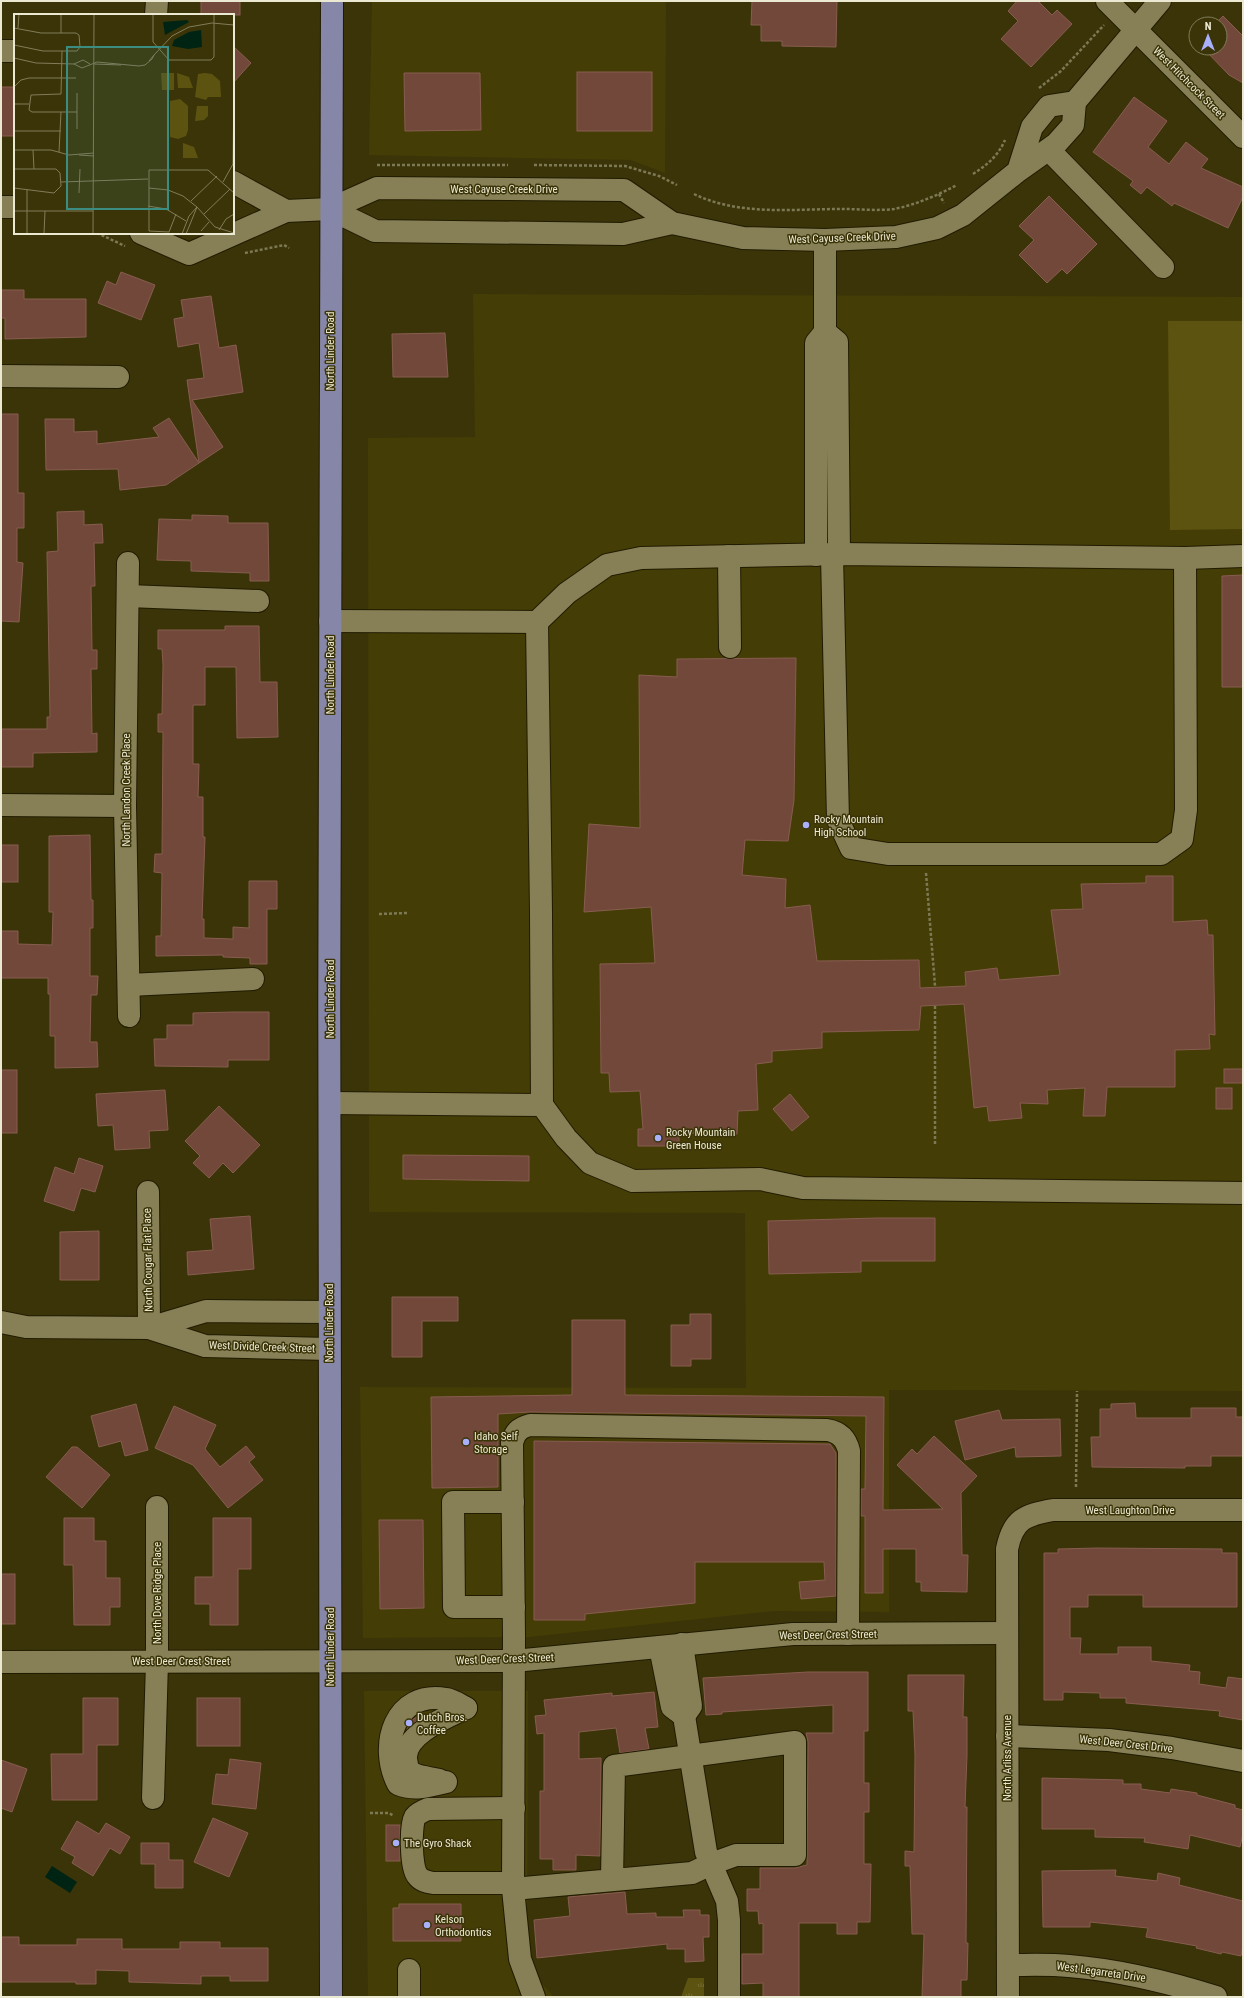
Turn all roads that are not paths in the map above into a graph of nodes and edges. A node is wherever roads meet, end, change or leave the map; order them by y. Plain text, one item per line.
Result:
1 (157, 1) edge
2 (332, 1) edge
3 (1107, 1) edge
4 (1160, 1) edge
5 (156, 14) edge
6 (1135, 29) junction
7 (1, 51) edge
8 (14, 51) edge
9 (1075, 102) junction
10 (1243, 137) edge
11 (1049, 150) junction
12 (1018, 171) junction
13 (234, 183) edge
14 (1, 207) edge
15 (14, 207) edge
16 (330, 209) junction
17 (286, 211) junction
18 (672, 223) junction
19 (143, 234) edge
20 (234, 234) edge
21 (234, 234) edge
22 (825, 240) junction
23 (1163, 267) dead end
24 (1, 376) edge
25 (118, 376) dead end
26 (829, 554) junction
27 (729, 556) junction
28 (1243, 556) edge
29 (1185, 558) junction
30 (128, 563) dead end
31 (128, 596) junction
32 (258, 601) dead end
33 (330, 621) junction
34 (537, 622) junction
35 (730, 647) dead end
36 (1, 805) edge
37 (125, 806) junction
38 (253, 979) dead end
39 (129, 985) junction
40 (129, 1016) dead end
41 (330, 1102) junction
42 (542, 1105) junction
43 (148, 1192) dead end
44 (1243, 1193) edge
45 (329, 1312) junction
46 (1, 1322) edge
47 (149, 1328) junction
48 (329, 1349) junction
49 (513, 1502) junction
50 (156, 1507) dead end
51 (1243, 1510) edge
52 (1018, 1521) joint
53 (514, 1607) junction
54 (848, 1634) junction
55 (1007, 1634) junction
56 (682, 1644) junction
57 (660, 1647) junction
58 (330, 1661) junction
59 (514, 1661) junction
60 (1, 1662) edge
61 (156, 1662) junction
62 (466, 1708) joint
63 (684, 1716) junction
64 (1007, 1736) junction
65 (689, 1756) junction
66 (1243, 1761) edge
67 (153, 1798) dead end
68 (514, 1808) junction
69 (711, 1864) junction
70 (612, 1880) junction
71 (513, 1886) junction
72 (1008, 1965) junction
73 (409, 1970) dead end
74 (330, 1997) edge
75 (409, 1997) edge
76 (534, 1997) edge
77 (729, 1997) edge
78 (1008, 1997) edge
79 (1216, 1997) edge

1 - 5 street
2 - 16 main road, North Linder Road
3 - 6 street
4 - 6 street
6 - 9 street
6 - 10 street, West Hitchcock Street
7 - 8 street
9 - 11 street, West Cayuse Creek Drive
9 - 12 street
11 - 12 street, West Cayuse Creek Drive
11 - 23 street
12 - 22 street, West Cayuse Creek Drive
13 - 17 street
14 - 15 street
16 - 17 street, West Cayuse Creek Drive
16 - 18 street, West Cayuse Creek Drive
16 - 18 street, West Cayuse Creek Drive
16 - 33 main road, North Linder Road
17 - 21 street, West Cayuse Creek Drive
18 - 22 street, West Cayuse Creek Drive
19 - 20 street, West Cayuse Creek Drive
22 - 26 street
24 - 25 street
26 - 27 street
26 - 29 street
26 - 29 street
27 - 34 street
27 - 35 street
28 - 29 street
30 - 31 street, North Landon Creek Place
31 - 32 street
31 - 37 street, North Landon Creek Place
33 - 34 street
33 - 41 main road, North Linder Road
34 - 42 street
36 - 37 street
37 - 39 street, North Landon Creek Place
38 - 39 street
39 - 40 street, North Landon Creek Place
41 - 42 street
41 - 45 main road, North Linder Road
42 - 44 street
43 - 47 street, North Cougar Flat Place
45 - 47 street, West Divide Creek Street
45 - 48 main road, North Linder Road
46 - 47 street, West Divide Creek Street
47 - 48 street, West Divide Creek Street
48 - 58 main road, North Linder Road
49 - 53 street
49 - 53 street
49 - 54 street
50 - 61 street, North Dove Ridge Place
51 - 52 street, West Laughton Drive
52 - 55 street, North Arliss Avenue
53 - 59 street
54 - 55 street, West Deer Crest Street
54 - 56 street, West Deer Crest Street
55 - 64 street, North Arliss Avenue
56 - 57 street, West Deer Crest Street
56 - 63 street
57 - 59 street, West Deer Crest Street
57 - 63 street
58 - 59 street, West Deer Crest Street
58 - 61 street, West Deer Crest Street
58 - 74 main road, North Linder Road
59 - 68 street
60 - 61 street, West Deer Crest Street
61 - 67 street, North Dove Ridge Place
62 - 62 street
63 - 65 street
64 - 66 street, West Deer Crest Drive
64 - 72 street, North Arliss Avenue
65 - 69 street
65 - 69 street
65 - 70 street
68 - 71 street
68 - 71 street
69 - 70 street
69 - 77 street
70 - 71 street
71 - 76 street
72 - 78 street, North Arliss Avenue
72 - 79 street, West Legarreta Drive
73 - 75 street

